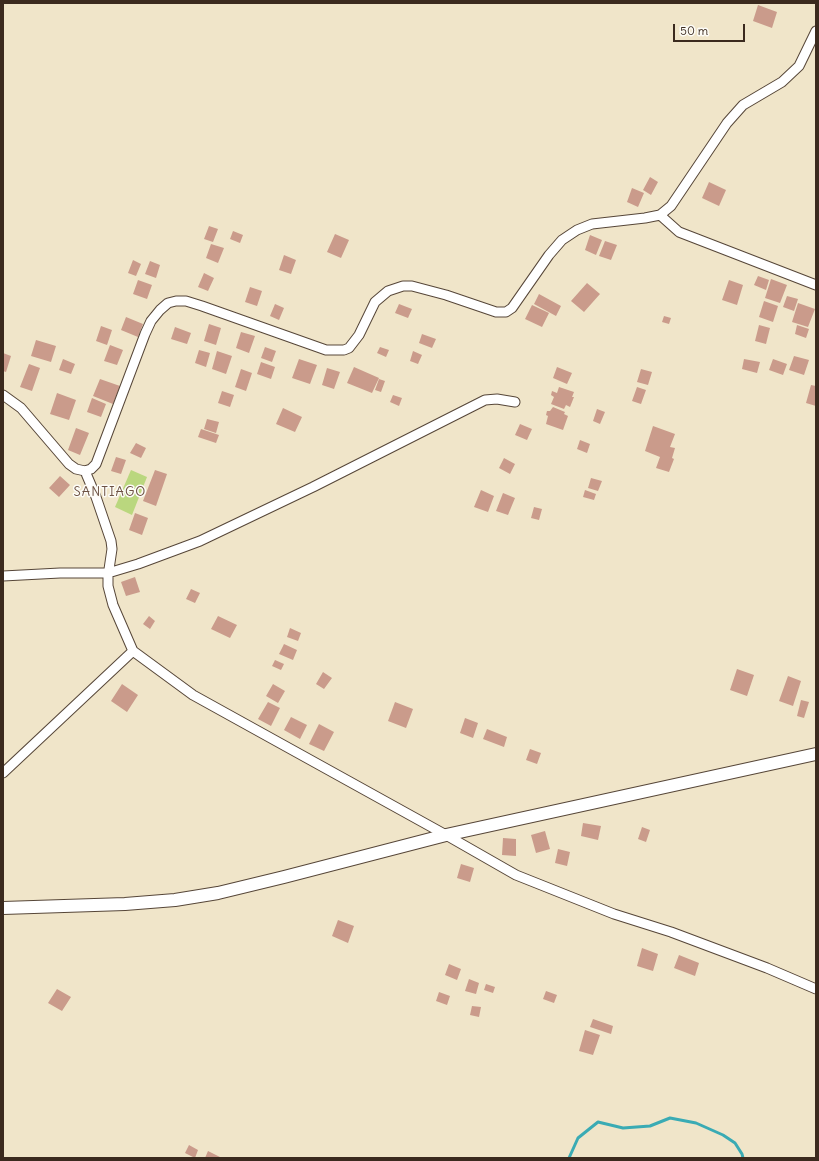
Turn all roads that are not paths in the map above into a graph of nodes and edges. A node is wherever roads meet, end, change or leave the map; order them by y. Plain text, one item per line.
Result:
1 (816, 31) edge
2 (660, 215) junction
3 (816, 285) edge
4 (3, 395) edge
5 (515, 402) dead end
6 (85, 471) junction
7 (108, 573) junction
8 (3, 576) edge
9 (132, 651) junction
10 (816, 754) edge
11 (3, 773) edge
12 (446, 835) junction
13 (3, 908) edge
14 (816, 989) edge

1 - 2 street
2 - 3 street
2 - 6 street
4 - 6 street
5 - 7 street
6 - 7 street
7 - 8 street
7 - 9 street
9 - 11 street
9 - 12 street
10 - 12 street
12 - 13 street
12 - 14 street

